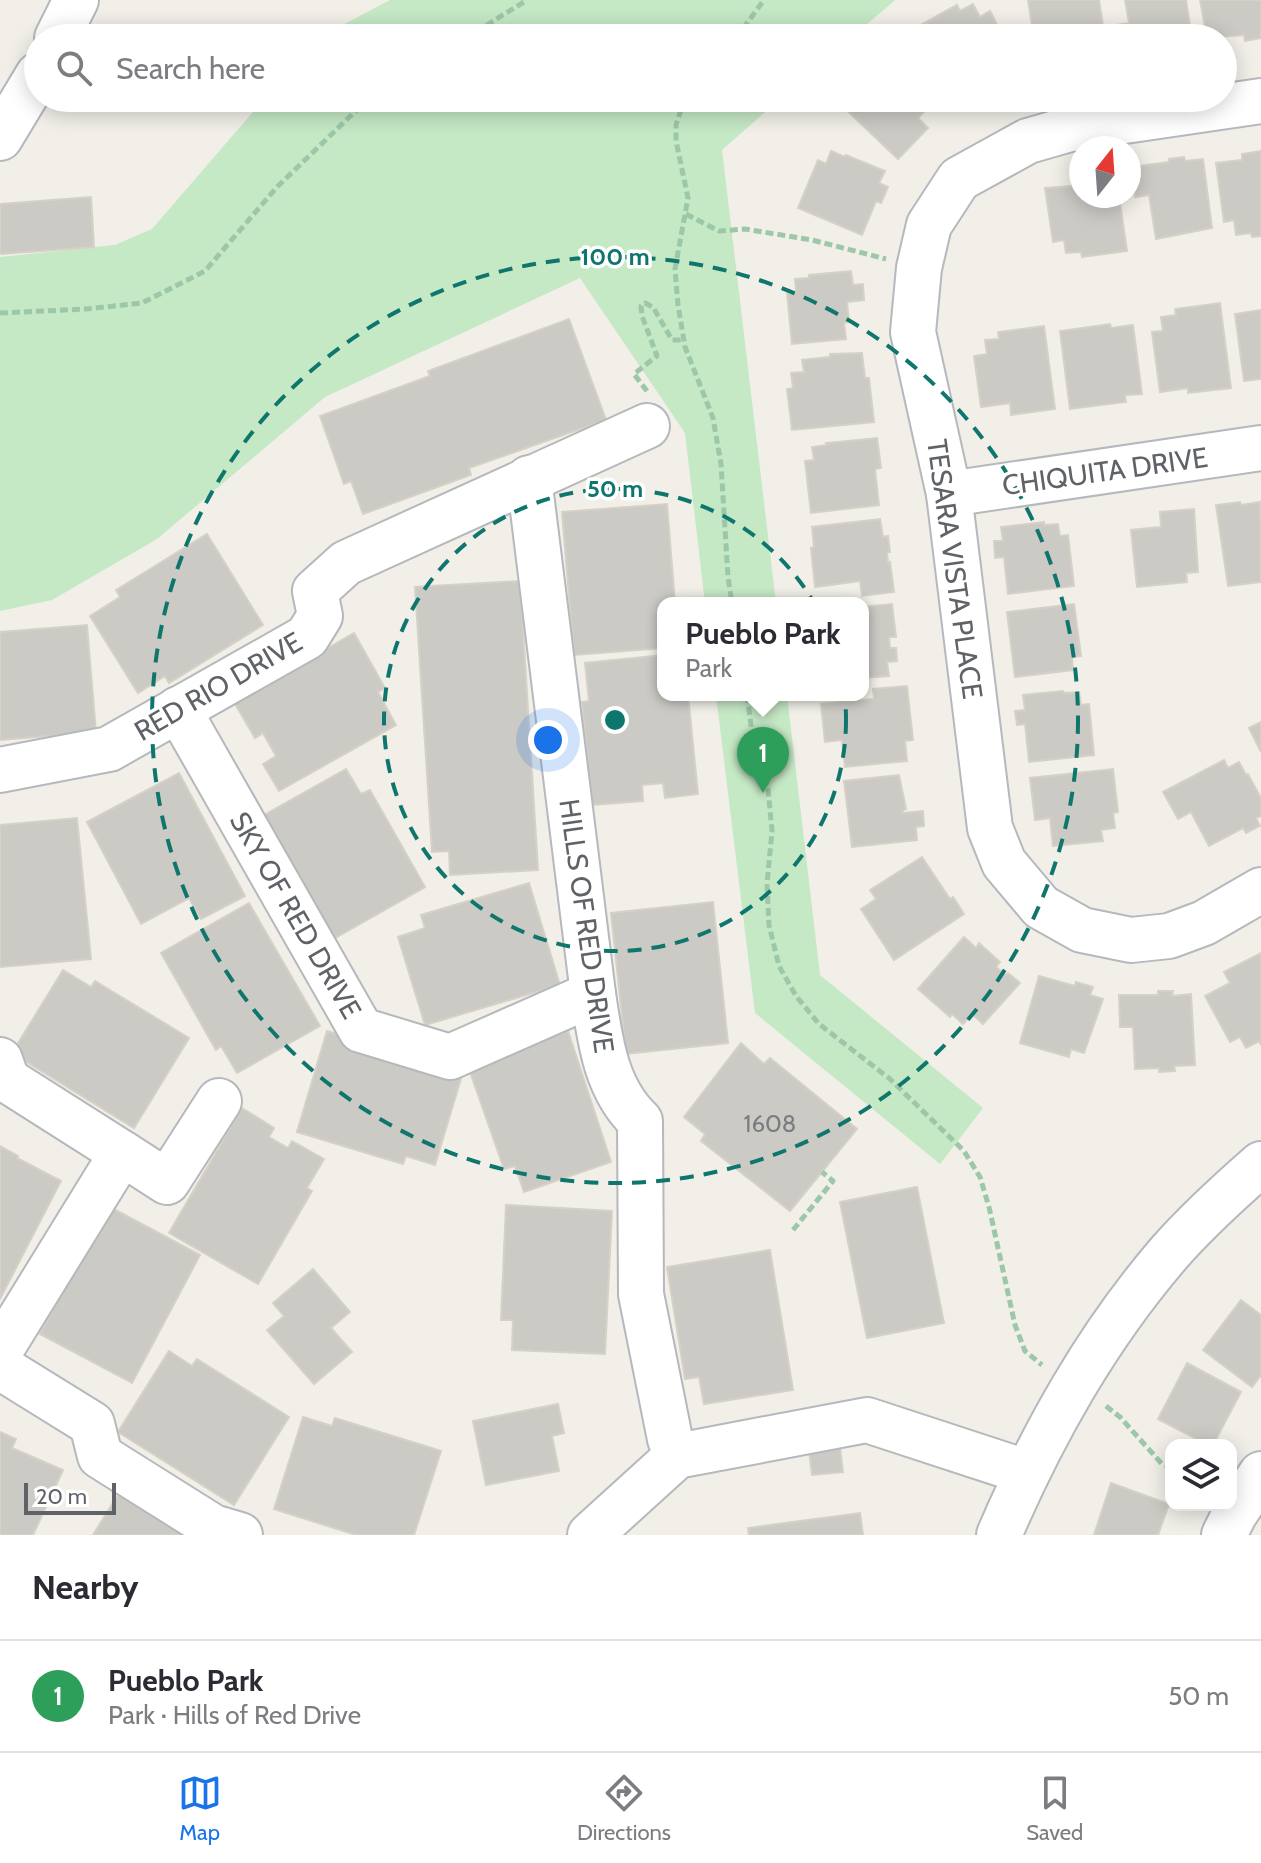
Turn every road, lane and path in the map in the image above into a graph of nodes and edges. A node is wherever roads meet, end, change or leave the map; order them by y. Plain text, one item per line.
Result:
1 (76, 0) edge
2 (527, 0) edge
3 (764, 0) edge
4 (64, 24) edge
5 (488, 24) edge
6 (746, 24) edge
7 (24, 98) edge
8 (1261, 101) edge
9 (1237, 105) edge
10 (355, 112) edge
11 (680, 112) edge
12 (1186, 112) edge
13 (0, 138) edge
14 (686, 214) junction
15 (919, 268) junction
16 (0, 313) edge
17 (684, 340) junction
18 (647, 426) joint
19 (1261, 448) edge
20 (529, 478) junction
21 (949, 494) junction
22 (731, 597) edge
23 (748, 701) edge
24 (178, 709) junction
25 (0, 770) edge
26 (1261, 890) edge
27 (593, 994) junction
28 (0, 1060) edge
29 (219, 1101) dead end
30 (122, 1153) junction
31 (1261, 1164) edge
32 (822, 1172) dead end
33 (793, 1230) dead end
34 (0, 1351) edge
35 (1042, 1365) dead end
36 (0, 1367) edge
37 (1104, 1404) dead end
38 (677, 1456) junction
39 (1165, 1465) edge
40 (1026, 1472) junction
41 (1261, 1474) edge
42 (240, 1535) edge
43 (590, 1535) edge
44 (999, 1535) edge
45 (1224, 1535) edge

1 - 4 street
2 - 5 path
3 - 6 path
7 - 13 street
8 - 9 street, TESARA VISTA PLACE
10 - 16 path
11 - 14 path
12 - 15 street, TESARA VISTA PLACE
14 - 15 path
14 - 17 path
15 - 21 street, TESARA VISTA PLACE
17 - 18 path
17 - 22 path
18 - 20 street, RED RIO DRIVE
19 - 21 street, CHIQUITA DRIVE
20 - 24 street, RED RIO DRIVE
20 - 27 street, HILLS OF RED DRIVE
21 - 26 street, TESARA VISTA PLACE
23 - 35 path
24 - 25 street, RED RIO DRIVE
24 - 27 street, SKY OF RED DRIVE
27 - 38 street, HILLS OF RED DRIVE
28 - 30 street
29 - 30 street
30 - 34 street
31 - 40 street
32 - 33 path
36 - 42 street
37 - 39 path
38 - 40 street
38 - 43 street
40 - 44 street
41 - 45 street

